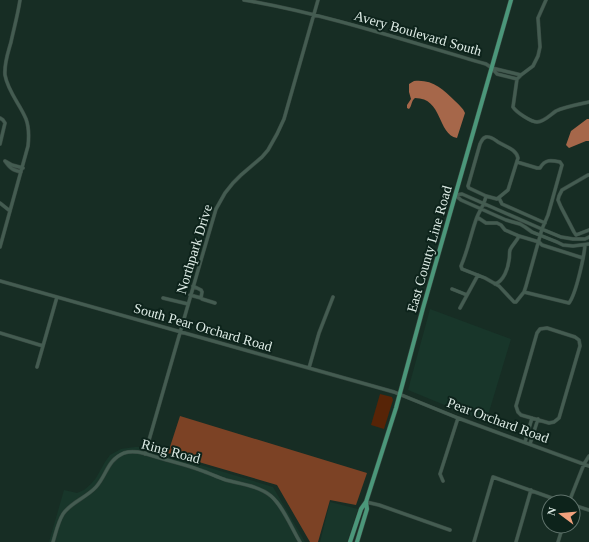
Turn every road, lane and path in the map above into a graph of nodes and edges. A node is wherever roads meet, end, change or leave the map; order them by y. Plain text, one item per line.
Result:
1 (20, 0) edge
2 (244, 0) edge
3 (318, 0) edge
4 (511, 0) edge
5 (546, 0) edge
6 (314, 14) junction
7 (492, 68) junction
8 (521, 75) junction
9 (517, 79) junction
10 (589, 102) edge
11 (0, 118) edge
12 (0, 144) edge
13 (0, 158) edge
14 (517, 162) junction
15 (10, 166) junction
16 (23, 168) junction
17 (21, 172) junction
18 (589, 175) edge
19 (455, 195) junction
20 (486, 196) junction
21 (499, 198) junction
22 (0, 203) edge
23 (483, 203) junction
24 (481, 209) junction
25 (10, 211) junction
26 (477, 217) junction
27 (545, 223) junction
28 (542, 229) junction
29 (589, 230) edge
30 (519, 236) junction
31 (540, 236) junction
32 (589, 237) edge
33 (576, 239) junction
34 (539, 242) junction
35 (587, 244) edge
36 (576, 246) junction
37 (0, 247) edge
38 (583, 258) junction
39 (478, 275) junction
40 (0, 281) edge
41 (495, 284) junction
42 (193, 286) junction
43 (452, 289) dead end
44 (524, 292) junction
45 (190, 295) junction
46 (467, 295) junction
47 (57, 297) junction
48 (333, 297) dead end
49 (163, 298) dead end
50 (200, 298) junction
51 (215, 303) dead end
52 (188, 304) junction
53 (460, 308) dead end
54 (180, 331) junction
55 (0, 333) edge
56 (43, 346) junction
57 (37, 367) dead end
58 (309, 368) junction
59 (400, 394) junction
60 (458, 418) junction
61 (532, 418) junction
62 (538, 420) junction
63 (525, 442) junction
64 (530, 444) junction
65 (145, 454) junction
66 (589, 456) edge
67 (584, 464) junction
68 (589, 466) edge
69 (443, 481) dead end
70 (531, 490) junction
71 (542, 494) edge
72 (573, 494) edge
73 (366, 502) junction
74 (450, 530) dead end
75 (53, 542) edge
76 (300, 542) edge
77 (350, 542) edge
78 (357, 542) edge
79 (474, 542) edge
80 (516, 542) edge

1 - 16 street
2 - 6 street, Avery Boulevard South
3 - 6 street, Northpark Drive
4 - 7 main road, East County Line Road
5 - 8 street
6 - 7 street, Avery Boulevard South
6 - 42 street, Northpark Drive
7 - 8 street
7 - 9 street
7 - 19 main road, East County Line Road
8 - 9 street
9 - 10 street
11 - 12 street
13 - 15 street
14 - 20 street
14 - 21 street
14 - 27 street
15 - 16 street
15 - 17 street
16 - 17 street
17 - 25 street
18 - 29 street
19 - 23 street
19 - 24 street
19 - 59 main road, East County Line Road
20 - 21 street
20 - 23 street
21 - 27 street
22 - 25 street
23 - 24 street
23 - 28 street
24 - 26 street
24 - 31 street
25 - 37 street
26 - 30 street
26 - 39 street
27 - 28 street
28 - 31 street
28 - 33 street
30 - 34 street
30 - 41 street
31 - 34 street
31 - 36 street
32 - 33 street
33 - 36 street
34 - 38 street
34 - 44 street
35 - 36 street
35 - 38 street
38 - 44 street
39 - 41 street
39 - 46 street
40 - 47 street, South Pear Orchard Road
41 - 44 street
42 - 45 street, Northpark Drive
42 - 50 street
43 - 46 street
45 - 50 street
45 - 52 street, Northpark Drive
46 - 53 street
47 - 54 street, South Pear Orchard Road
47 - 56 street
48 - 58 street
49 - 52 street
50 - 51 street
52 - 54 street, Northpark Drive
54 - 58 street, South Pear Orchard Road
54 - 65 street, Northpark Drive
55 - 56 street
56 - 57 street
58 - 59 street, South Pear Orchard Road
59 - 60 street, Pear Orchard Road
59 - 73 main road, East County Line Road
60 - 63 street, Pear Orchard Road
60 - 69 street
61 - 62 street
61 - 62 street
61 - 63 street
62 - 64 street
63 - 64 street, Pear Orchard Road
64 - 67 street, Pear Orchard Road
65 - 75 street, Ring Road
65 - 76 street, Ring Road
66 - 67 street
67 - 68 street, Pear Orchard Road
67 - 72 street
70 - 71 street
70 - 79 street
70 - 80 street
73 - 74 street
73 - 77 main road, East County Line Road
73 - 78 main road, East County Line Road

